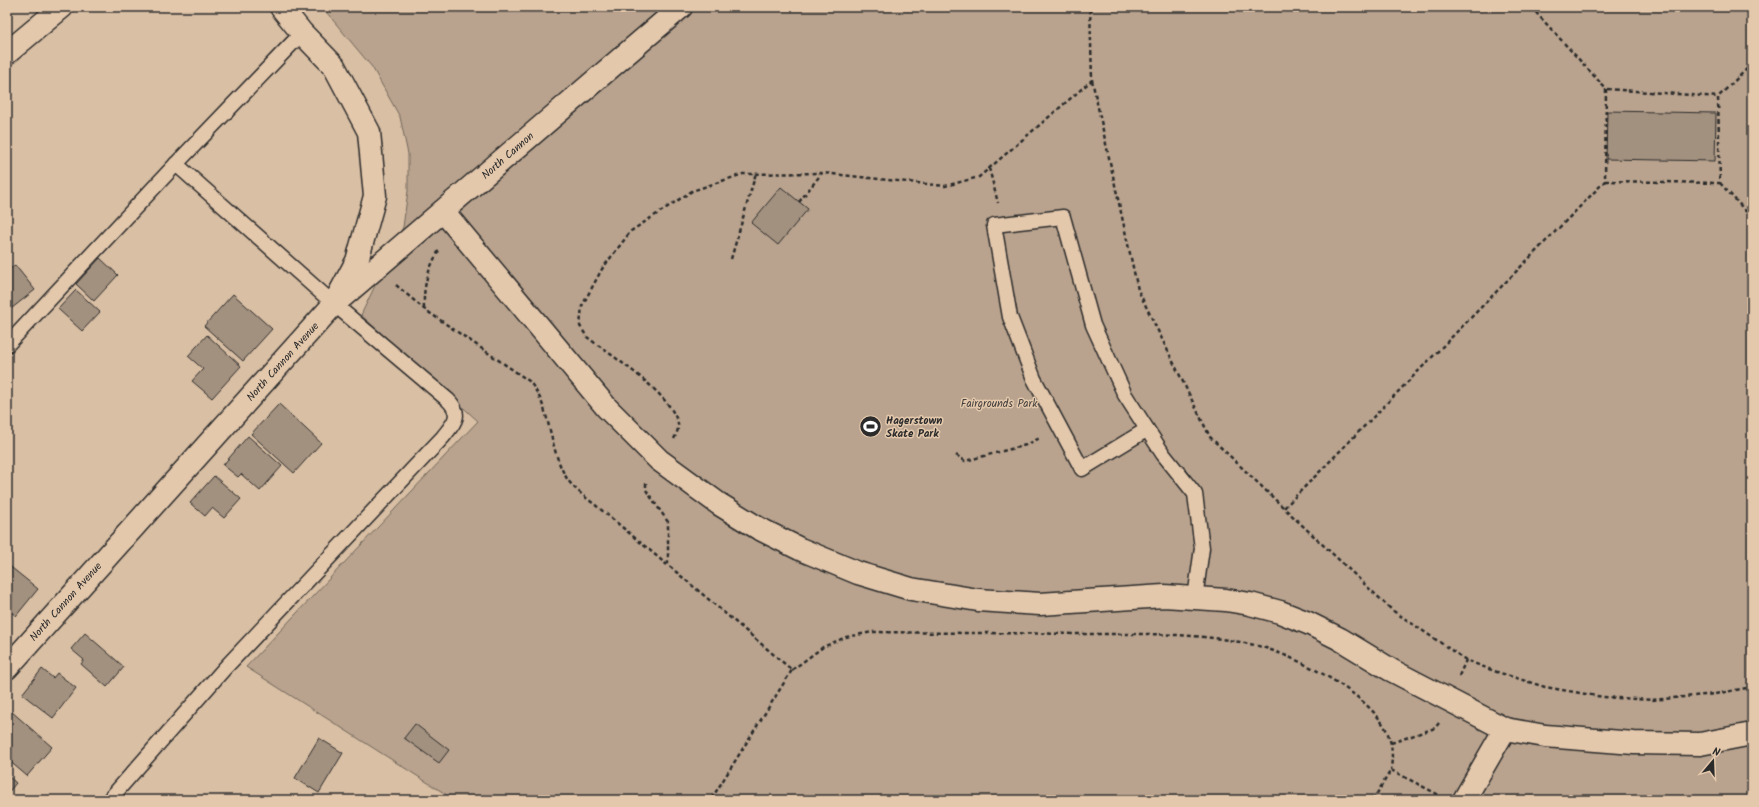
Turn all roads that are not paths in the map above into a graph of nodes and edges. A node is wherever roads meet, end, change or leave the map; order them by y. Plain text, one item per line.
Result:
1 (62, 7) edge
2 (281, 7) edge
3 (681, 7) edge
4 (302, 33) junction
5 (7, 53) edge
6 (176, 164) junction
7 (449, 218) junction
8 (334, 304) junction
9 (7, 345) edge
10 (1146, 430) junction
11 (1195, 598) junction
12 (7, 668) edge
13 (1505, 729) junction
14 (1752, 734) edge
15 (1454, 798) edge
16 (109, 800) edge

1 - 5 street
2 - 4 street, North Cannon Avenue
3 - 7 street, North Cannon
4 - 6 lane
4 - 8 street, North Cannon Avenue
6 - 8 lane
6 - 9 lane
7 - 8 street, North Cannon
7 - 11 street
8 - 12 street, North Cannon Avenue
8 - 16 lane
10 - 10 lane
10 - 11 lane
11 - 13 street
13 - 14 street
13 - 15 street

